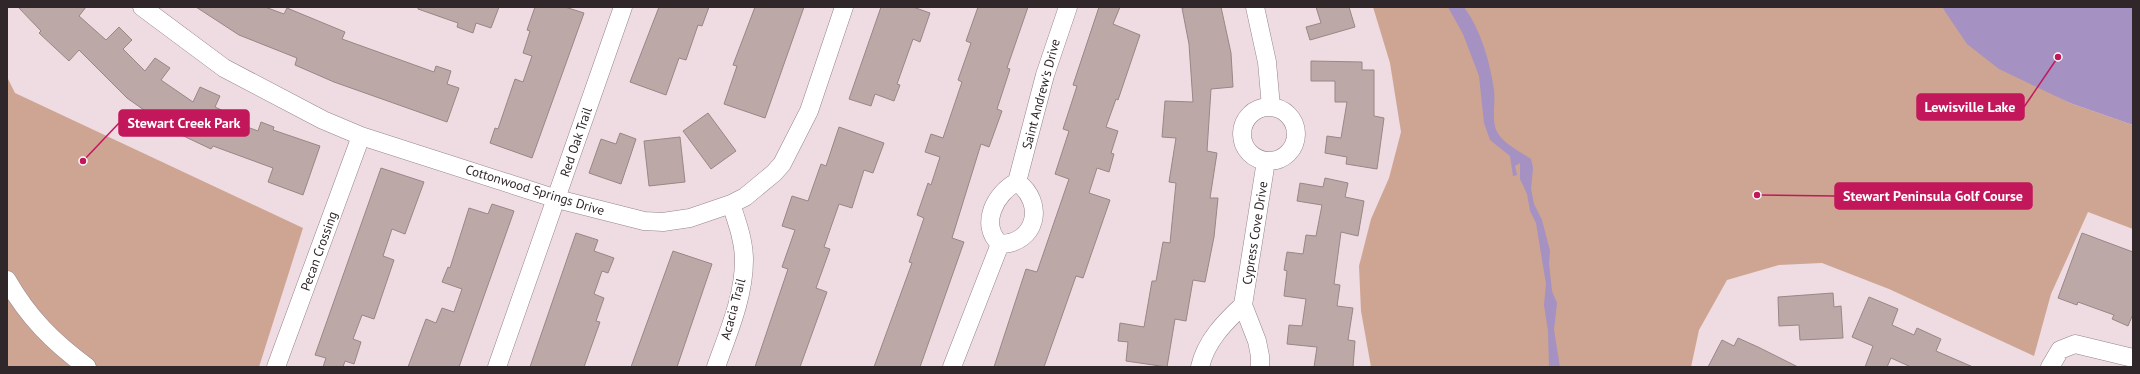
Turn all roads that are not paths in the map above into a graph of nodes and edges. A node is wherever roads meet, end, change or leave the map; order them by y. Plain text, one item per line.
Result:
1 (142, 7) edge
2 (623, 7) edge
3 (844, 7) edge
4 (1068, 7) edge
5 (1255, 7) edge
6 (1271, 107) junction
7 (361, 136) junction
8 (1266, 161) junction
9 (1017, 182) junction
10 (557, 199) junction
11 (731, 204) junction
12 (1000, 244) junction
13 (7, 280) edge
14 (1242, 305) junction
15 (2133, 358) edge
16 (87, 367) edge
17 (276, 367) edge
18 (497, 367) edge
19 (716, 367) edge
20 (952, 367) edge
21 (1200, 367) edge
22 (1260, 367) edge
23 (2050, 367) edge

1 - 7 street, Cottonwood Springs Drive
2 - 10 street, Red Oak Trail
3 - 11 street, Cottonwood Springs Drive
4 - 9 street, Saint Andrew's Drive
5 - 6 street
6 - 8 street
6 - 8 street
7 - 10 street, Cottonwood Springs Drive
7 - 17 street, Pecan Crossing
8 - 14 street, Cypress Cove Drive
9 - 12 street
9 - 12 street
10 - 11 street, Cottonwood Springs Drive
10 - 18 street, Red Oak Trail
11 - 19 street, Acacia Trail
12 - 20 street
13 - 16 street
14 - 21 street
14 - 22 street
15 - 23 street

